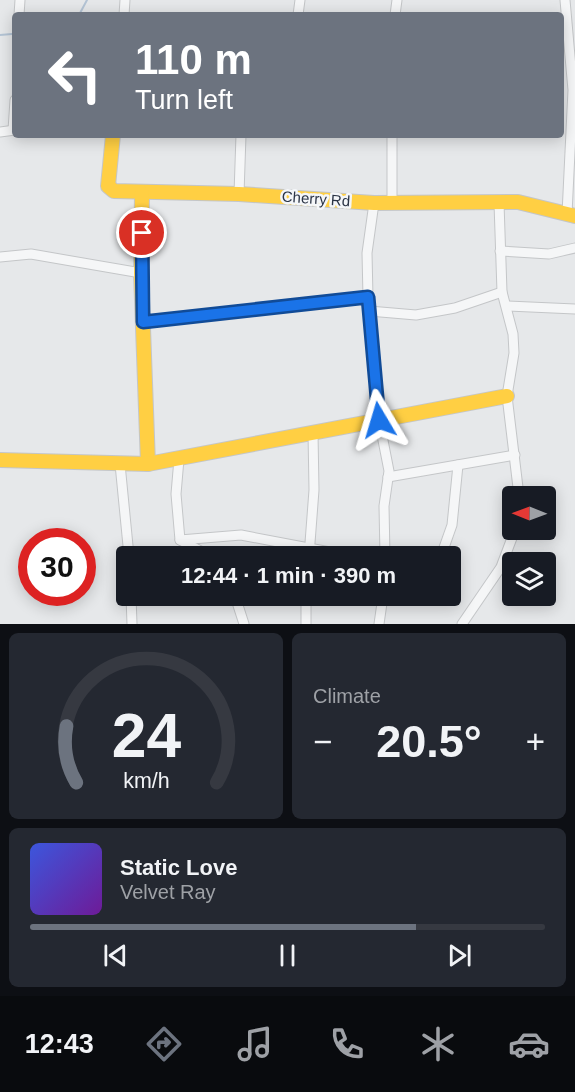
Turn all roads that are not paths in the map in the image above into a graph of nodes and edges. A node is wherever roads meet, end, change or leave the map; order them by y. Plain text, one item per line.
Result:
1 (565, 0) edge
2 (574, 90) edge
3 (566, 113) edge
4 (113, 138) edge
5 (241, 138) edge
6 (392, 138) edge
7 (142, 193) junction
8 (239, 194) junction
9 (374, 203) junction
10 (392, 203) junction
11 (500, 203) junction
12 (571, 215) edge
13 (575, 248) edge
14 (500, 251) junction
15 (0, 257) edge
16 (141, 273) junction
17 (502, 292) junction
18 (368, 297) junction
19 (507, 306) junction
20 (575, 309) edge
21 (369, 311) junction
22 (143, 322) junction
23 (507, 396) junction
24 (379, 420) junction
25 (313, 433) junction
26 (515, 455) junction
27 (178, 459) junction
28 (0, 460) edge
29 (120, 464) junction
30 (148, 464) junction
31 (458, 465) junction
32 (388, 477) junction
33 (518, 486) edge
34 (180, 540) junction
35 (511, 540) edge
36 (128, 546) edge
37 (191, 546) edge
38 (283, 546) edge
39 (310, 546) edge
40 (385, 546) edge
41 (445, 546) edge
42 (131, 606) edge
43 (238, 606) edge
44 (306, 606) edge
45 (382, 606) edge
46 (132, 624) edge
47 (244, 624) edge
48 (306, 624) edge
49 (379, 624) edge
50 (462, 624) edge

1 - 2 street
2 - 3 street
3 - 12 street
4 - 7 street, Cherry Rd
5 - 8 street
6 - 10 street
7 - 8 street, Cherry Rd
7 - 16 street
8 - 9 street, Cherry Rd
9 - 10 street, Cherry Rd
9 - 18 street
10 - 11 street, Cherry Rd
11 - 12 street, Cherry Rd
11 - 14 street
13 - 14 street
14 - 17 street
15 - 16 street
16 - 22 street
17 - 19 street
17 - 21 street
18 - 21 street
18 - 22 street
19 - 20 street
19 - 23 street
21 - 24 street
22 - 30 street
23 - 24 street
23 - 26 street
24 - 25 street
24 - 32 street
25 - 27 street
25 - 39 street
26 - 31 street
26 - 33 street
27 - 30 street
27 - 34 street
28 - 29 street
29 - 30 street
29 - 36 street
31 - 32 street
31 - 41 street
32 - 40 street
34 - 37 street
34 - 38 street
35 - 50 street
42 - 46 street
43 - 47 street
44 - 48 street
45 - 49 street

